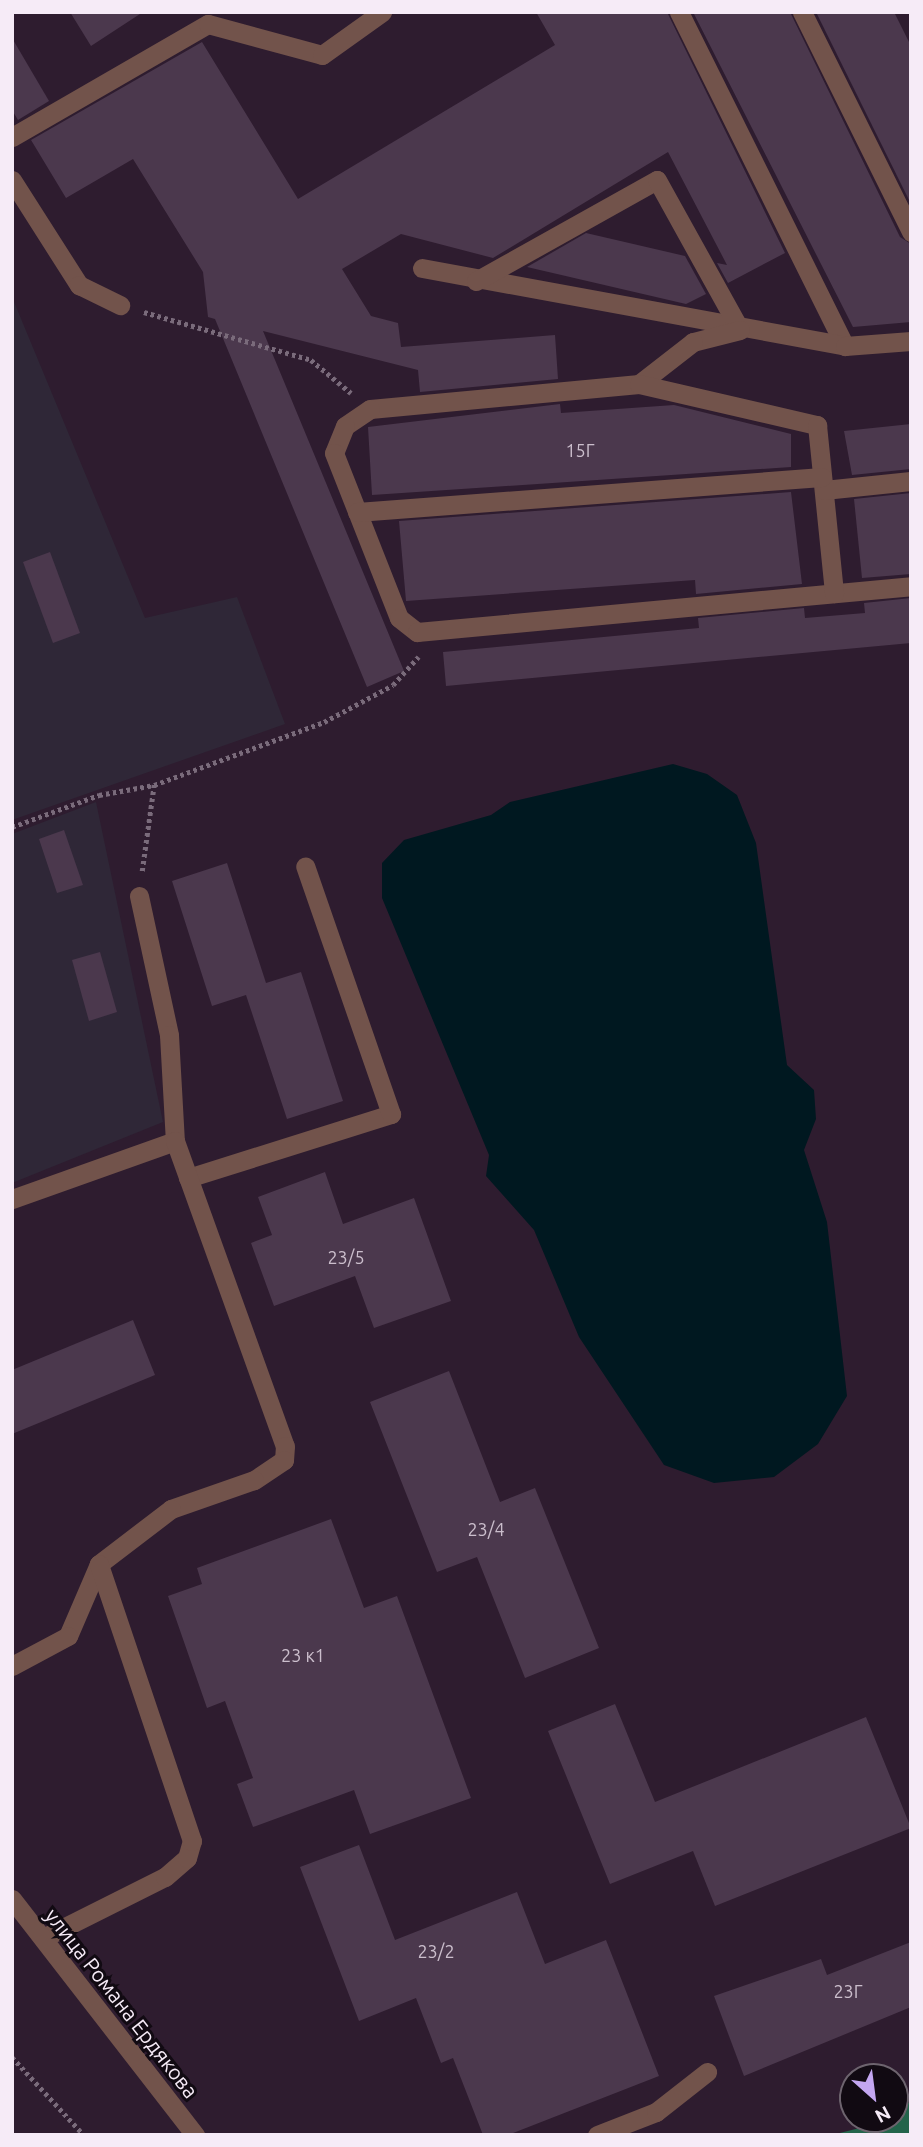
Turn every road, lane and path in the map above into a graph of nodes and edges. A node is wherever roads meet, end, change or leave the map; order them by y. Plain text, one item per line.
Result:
1 (382, 12) edge
2 (679, 12) edge
3 (802, 12) edge
4 (12, 137) edge
5 (12, 180) edge
6 (911, 232) edge
7 (422, 268) dead end
8 (476, 281) junction
9 (120, 305) joint
10 (740, 330) junction
11 (911, 341) edge
12 (845, 346) junction
13 (639, 384) junction
14 (370, 408) junction
15 (911, 481) edge
16 (823, 483) junction
17 (357, 512) junction
18 (911, 586) edge
19 (834, 593) junction
20 (417, 632) junction
21 (154, 785) junction
22 (12, 828) edge
23 (305, 866) dead end
24 (139, 896) joint
25 (175, 1141) junction
26 (188, 1178) junction
27 (12, 1199) edge
28 (99, 1564) junction
29 (12, 1666) edge
30 (12, 1899) edge
31 (43, 1938) junction
32 (12, 2057) edge
33 (707, 2072) dead end
34 (85, 2135) edge
35 (195, 2135) edge
36 (597, 2135) edge

1 - 4 street
2 - 12 street
3 - 6 street
5 - 9 street
7 - 8 street
8 - 10 street
8 - 10 street
9 - 14 path
10 - 12 street
10 - 13 street
11 - 12 street
13 - 14 street
13 - 16 street
14 - 17 street
15 - 16 street
16 - 17 street
16 - 19 street
17 - 20 street
18 - 19 street
19 - 20 street
20 - 21 path
21 - 22 path
21 - 24 path
23 - 26 street
24 - 25 street
25 - 26 street
25 - 27 street
26 - 28 street
28 - 29 street
28 - 31 street
30 - 31 street, улица Романа Ердякова
31 - 35 street, улица Романа Ердякова
32 - 34 path
33 - 36 street

